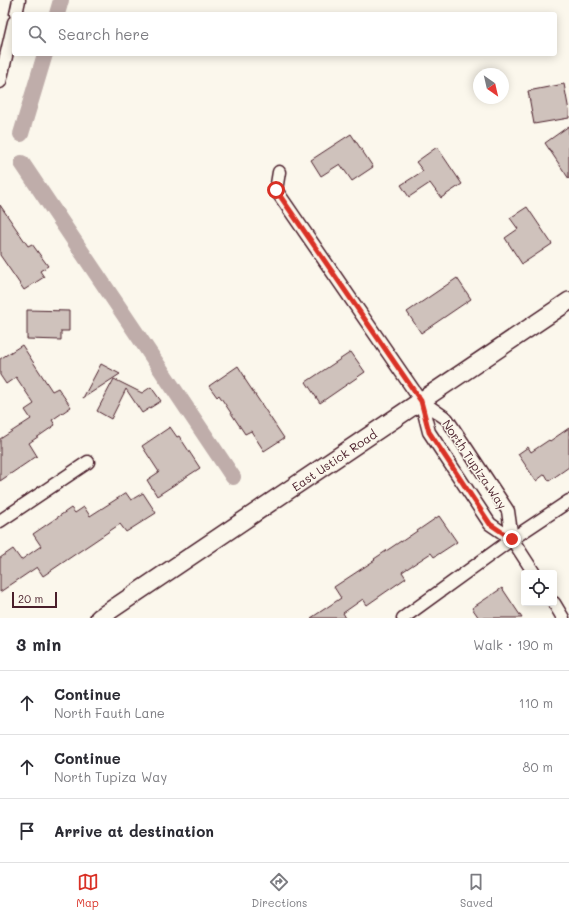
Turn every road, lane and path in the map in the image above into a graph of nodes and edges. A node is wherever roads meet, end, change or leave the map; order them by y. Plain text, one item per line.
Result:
1 (19, 0) edge
2 (16, 12) edge
3 (11, 47) edge
4 (0, 82) edge
5 (279, 172) dead end
6 (569, 301) edge
7 (421, 401) junction
8 (88, 462) dead end
9 (569, 501) edge
10 (0, 521) edge
11 (512, 539) junction
12 (532, 570) edge
13 (556, 606) edge
14 (99, 618) edge
15 (403, 618) edge
16 (562, 618) edge

1 - 2 street
3 - 4 street
5 - 7 street
6 - 7 main road, East Ustick Road
7 - 11 street, North Tupiza Way
7 - 11 street, North Tupiza Way
7 - 14 main road, East Ustick Road
8 - 10 street
9 - 11 street
11 - 12 street, North Tupiza Way
11 - 15 street
13 - 16 street

